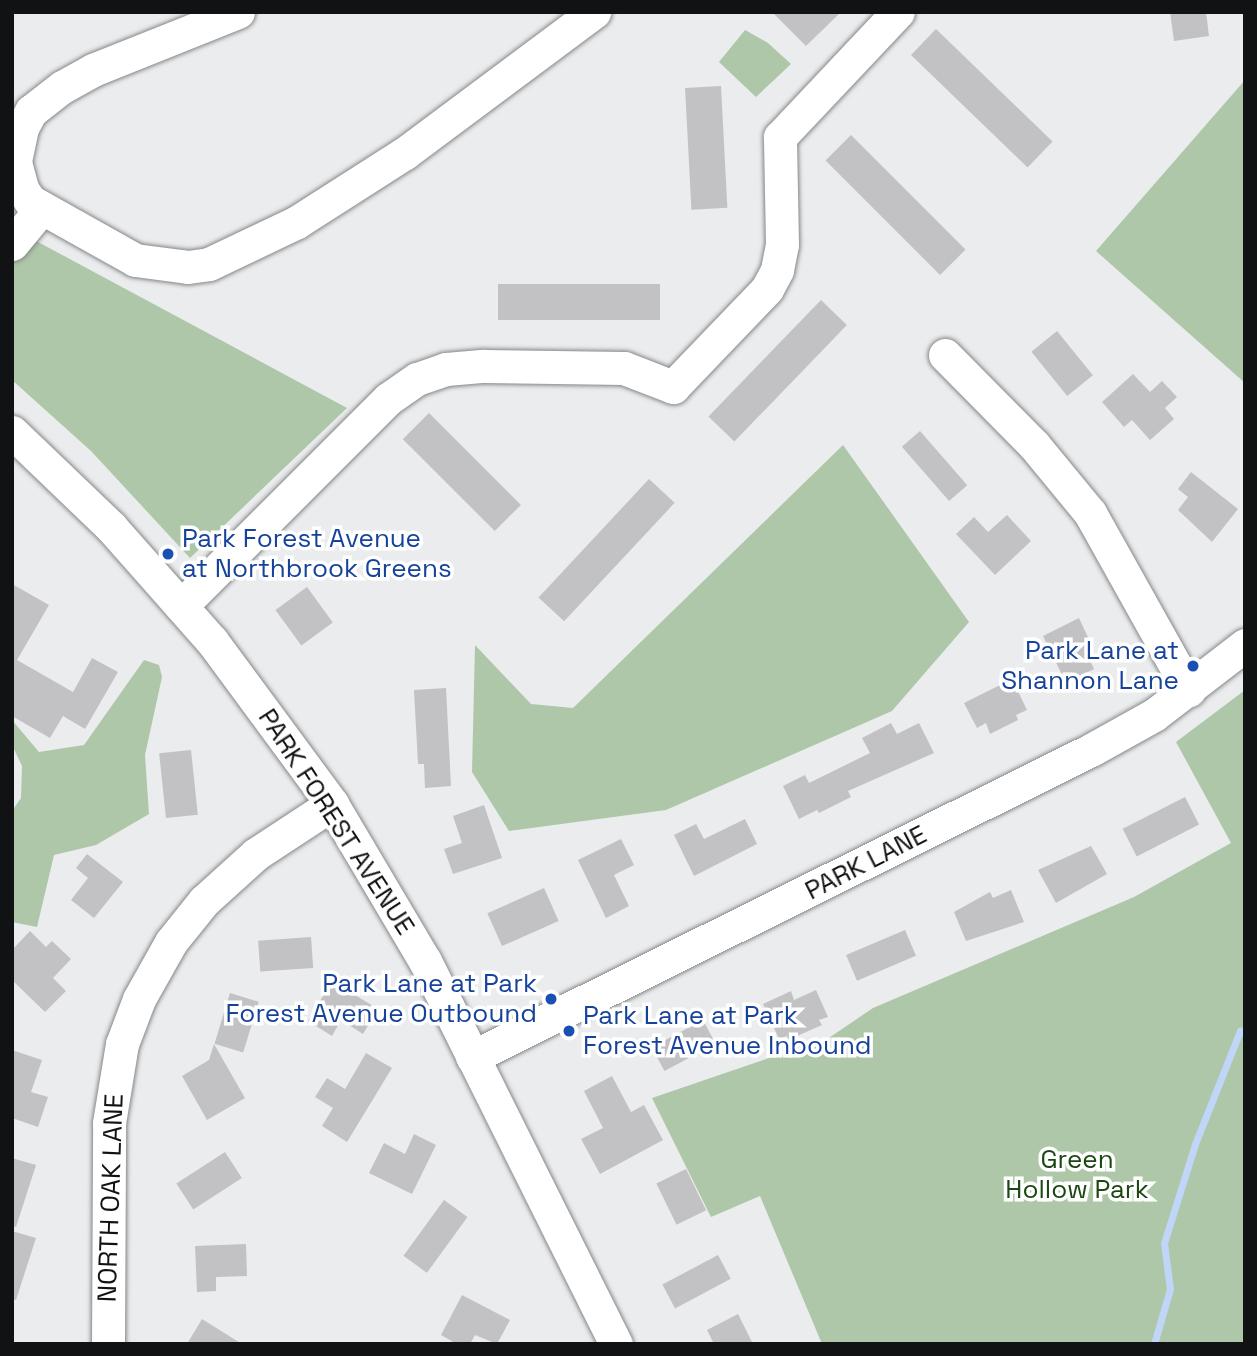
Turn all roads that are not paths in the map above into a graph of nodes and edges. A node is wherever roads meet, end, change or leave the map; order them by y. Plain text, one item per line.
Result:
1 (238, 12) edge
2 (594, 12) edge
3 (898, 12) edge
4 (41, 209) junction
5 (12, 244) edge
6 (945, 355) dead end
7 (12, 432) edge
8 (180, 606) junction
9 (1245, 645) edge
10 (1189, 691) junction
11 (332, 804) junction
12 (472, 1057) junction
13 (107, 1344) edge
14 (616, 1344) edge

1 - 4 street
2 - 4 street
3 - 8 street
4 - 5 street
6 - 10 street
7 - 8 street, PARK FOREST AVENUE
8 - 11 street, PARK FOREST AVENUE
9 - 10 street, PARK LANE
10 - 12 street, PARK LANE
11 - 12 street, PARK FOREST AVENUE
11 - 13 street, NORTH OAK LANE
12 - 14 street, PARK FOREST AVENUE

